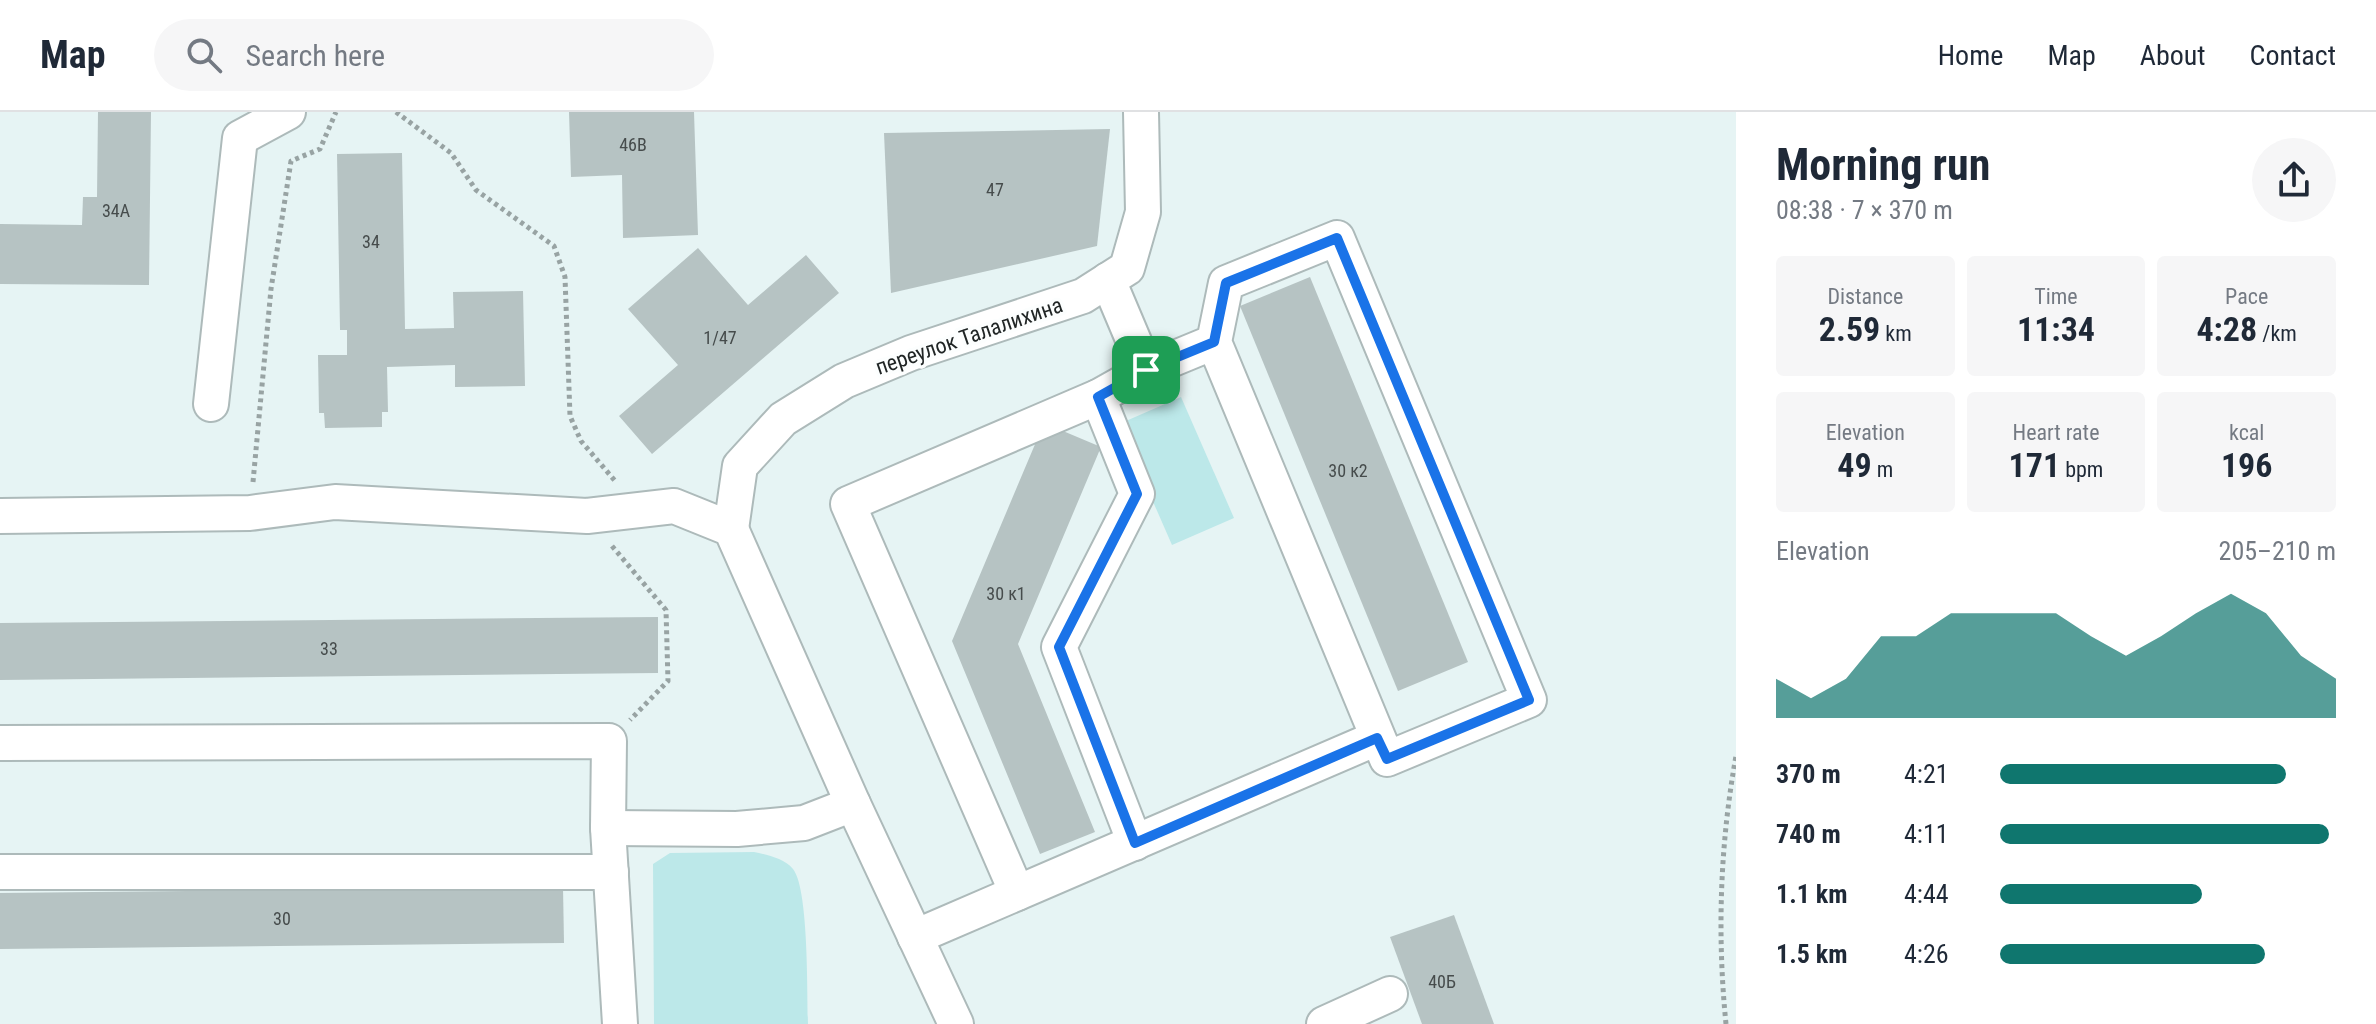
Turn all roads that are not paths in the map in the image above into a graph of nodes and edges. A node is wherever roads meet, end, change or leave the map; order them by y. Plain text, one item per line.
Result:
1 (288, 112) edge
2 (1141, 112) edge
3 (1108, 280) junction
4 (1214, 342) junction
5 (1146, 370) junction
6 (1098, 397) junction
7 (211, 404) dead end
8 (0, 516) edge
9 (731, 529) junction
10 (1377, 738) junction
11 (0, 743) edge
12 (853, 804) junction
13 (608, 828) junction
14 (1135, 843) junction
15 (0, 872) edge
16 (611, 872) junction
17 (1017, 893) junction
18 (915, 937) junction
19 (1390, 994) dead end
20 (620, 1024) edge
21 (956, 1024) edge
22 (1324, 1024) edge

1 - 7 street
2 - 3 street, переулок Талалихина
3 - 5 street
3 - 9 street, переулок Талалихина
4 - 5 street
4 - 10 street
4 - 10 street
5 - 6 street
6 - 14 street
6 - 17 street
8 - 9 street
9 - 12 street
10 - 14 street
11 - 13 street
12 - 13 street
12 - 18 street
13 - 16 street
14 - 17 street
15 - 16 street
16 - 20 street
17 - 18 street
18 - 21 street
19 - 22 street

